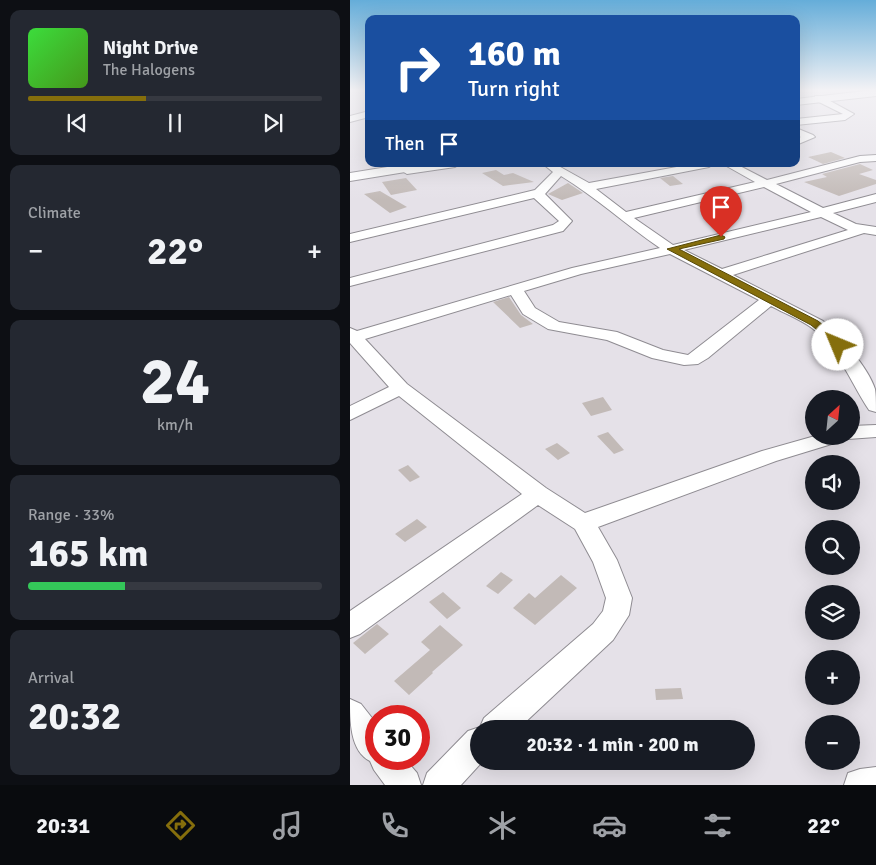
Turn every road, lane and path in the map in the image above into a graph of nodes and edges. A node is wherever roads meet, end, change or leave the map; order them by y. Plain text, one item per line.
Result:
1 (800, 132) edge
2 (800, 141) edge
3 (876, 158) edge
4 (414, 167) edge
5 (434, 167) edge
6 (554, 167) edge
7 (693, 167) edge
8 (734, 167) edge
9 (350, 179) edge
10 (763, 183) junction
11 (587, 187) junction
12 (539, 193) junction
13 (876, 198) edge
14 (820, 212) junction
15 (624, 216) junction
16 (861, 230) junction
17 (876, 231) edge
18 (350, 238) edge
19 (671, 249) junction
20 (719, 275) junction
21 (350, 282) edge
22 (515, 289) junction
23 (769, 300) junction
24 (351, 335) edge
25 (400, 388) junction
26 (876, 406) edge
27 (350, 414) edge
28 (876, 431) edge
29 (860, 432) edge
30 (808, 445) edge
31 (538, 494) junction
32 (583, 523) junction
33 (350, 626) edge
34 (350, 714) edge
35 (505, 720) edge
36 (365, 734) edge
37 (470, 752) edge
38 (393, 770) edge
39 (876, 783) edge
40 (405, 785) edge
41 (439, 785) edge
42 (860, 785) edge

1 - 2 street
3 - 10 street
4 - 9 main road
5 - 9 street
6 - 11 street
6 - 12 street
7 - 11 street
8 - 10 street
10 - 14 street
10 - 15 street
11 - 15 street
12 - 18 street
12 - 21 street
13 - 14 street
14 - 16 street
14 - 19 street
15 - 19 street
16 - 17 street
16 - 20 street
19 - 20 street
19 - 22 street
20 - 23 street
22 - 23 street
22 - 24 street
23 - 26 street
24 - 25 street
25 - 27 street
25 - 31 street
28 - 29 street
30 - 32 street
31 - 32 street
31 - 33 street
32 - 35 street
34 - 36 street
37 - 41 street
38 - 40 street
39 - 42 street

